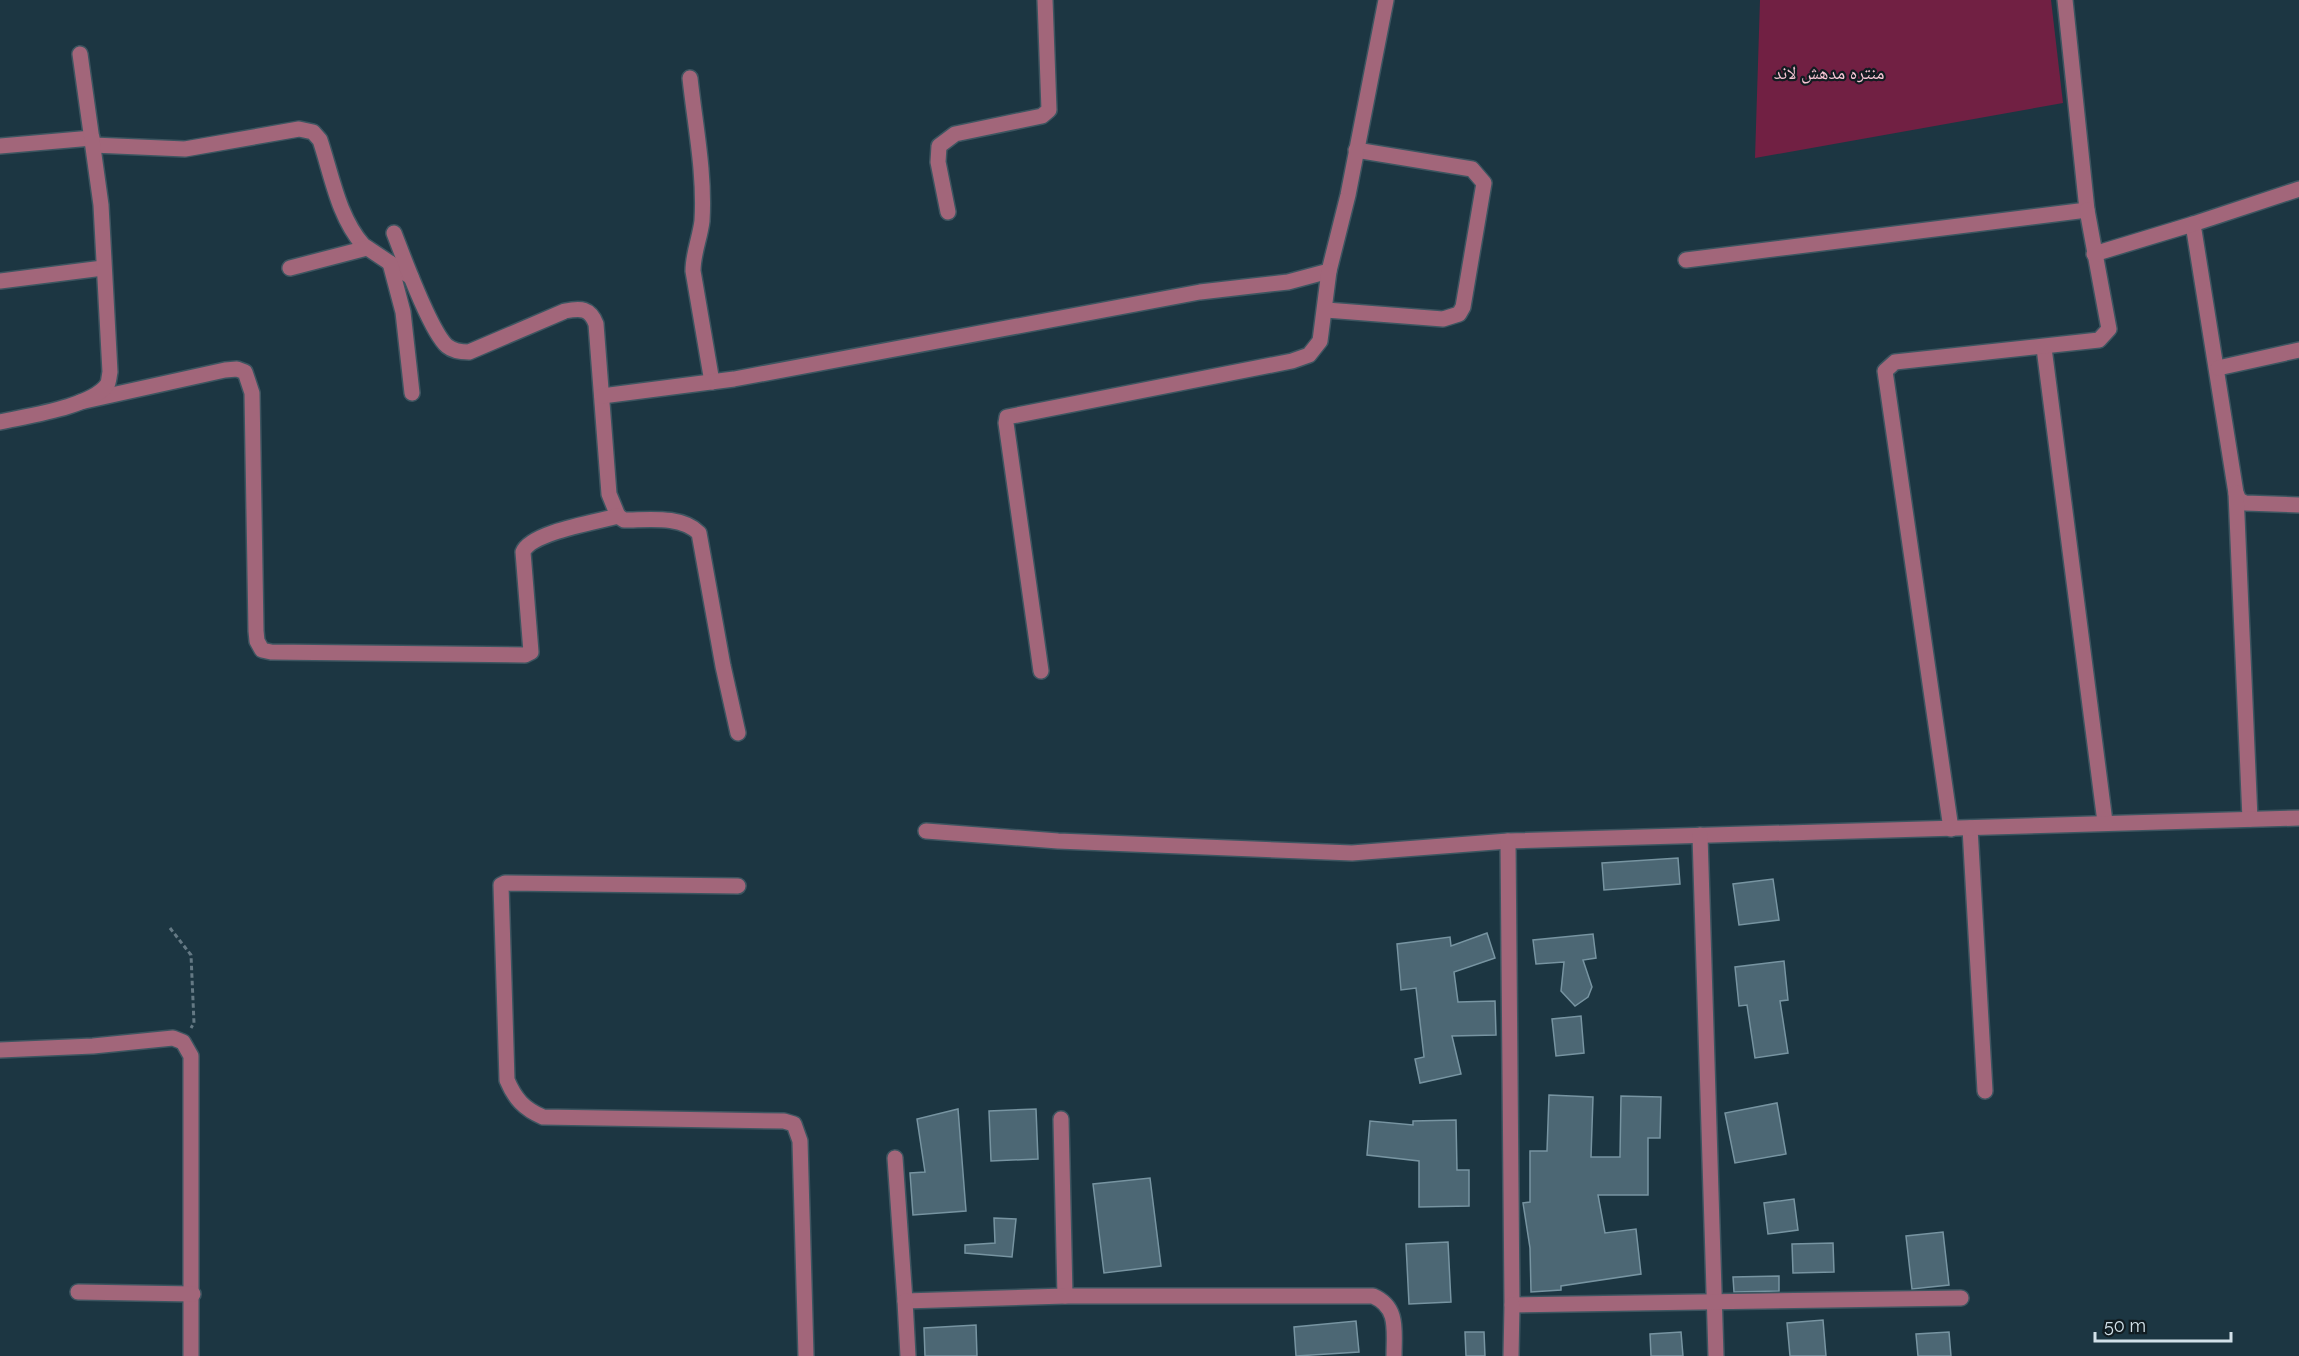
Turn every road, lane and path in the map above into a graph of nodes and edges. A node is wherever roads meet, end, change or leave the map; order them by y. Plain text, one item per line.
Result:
1 (1045, 0) edge
2 (1386, 0) edge
3 (2065, 0) edge
4 (80, 54) dead end
5 (690, 78) dead end
6 (92, 142) junction
7 (0, 146) edge
8 (1356, 150) junction
9 (2299, 189) edge
10 (2087, 210) junction
11 (948, 212) dead end
12 (2193, 224) junction
13 (394, 233) dead end
14 (367, 248) junction
15 (2094, 254) junction
16 (1686, 260) dead end
17 (390, 263) junction
18 (103, 268) junction
19 (290, 268) dead end
20 (1329, 271) junction
21 (411, 277) junction
22 (0, 281) edge
23 (1326, 310) junction
24 (2044, 348) junction
25 (2299, 350) edge
26 (2218, 368) junction
27 (712, 382) junction
28 (412, 393) dead end
29 (602, 396) junction
30 (80, 402) junction
31 (0, 422) edge
32 (2236, 493) junction
33 (2299, 505) edge
34 (618, 516) junction
35 (1041, 671) dead end
36 (738, 733) dead end
37 (2299, 818) edge
38 (2250, 819) junction
39 (2105, 822) junction
40 (1970, 828) junction
41 (1951, 829) junction
42 (926, 831) dead end
43 (1700, 835) junction
44 (1508, 841) junction
45 (738, 886) dead end
46 (170, 928) dead end
47 (183, 1042) junction
48 (0, 1050) edge
49 (1985, 1091) dead end
50 (1061, 1119) dead end
51 (894, 1158) dead end
52 (78, 1292) dead end
53 (193, 1294) junction
54 (1065, 1296) junction
55 (1961, 1298) dead end
56 (1715, 1300) junction
57 (905, 1301) junction
58 (1512, 1305) junction
59 (192, 1356) edge
60 (806, 1356) edge
61 (908, 1356) edge
62 (1394, 1356) edge
63 (1511, 1356) edge
64 (1716, 1356) edge

1 - 11 street
2 - 8 street
3 - 10 street
4 - 6 street
5 - 27 street
6 - 7 street
6 - 14 street
6 - 18 street
8 - 20 street
8 - 23 street
9 - 12 street
10 - 15 street
10 - 16 street
12 - 15 street
12 - 26 street
13 - 21 street
14 - 17 street
14 - 19 street
15 - 24 street
17 - 21 street
17 - 28 street
18 - 22 street
18 - 30 street
20 - 23 street
20 - 27 street
21 - 29 street
23 - 35 street
24 - 39 street
24 - 41 street
25 - 26 street
26 - 32 street
27 - 29 street
29 - 34 street
30 - 31 street
30 - 34 street
32 - 33 street
32 - 38 street
34 - 36 street
37 - 38 street
38 - 39 street
39 - 40 street
40 - 41 street
40 - 49 street
41 - 43 street
42 - 44 street
43 - 44 street
43 - 56 street
44 - 58 street
45 - 60 street
46 - 47 path
47 - 48 street
47 - 53 street
50 - 54 street
51 - 57 street
52 - 53 street
53 - 59 street
54 - 57 street
54 - 62 street
55 - 56 street
56 - 58 street
56 - 64 street
57 - 61 street
58 - 63 street

